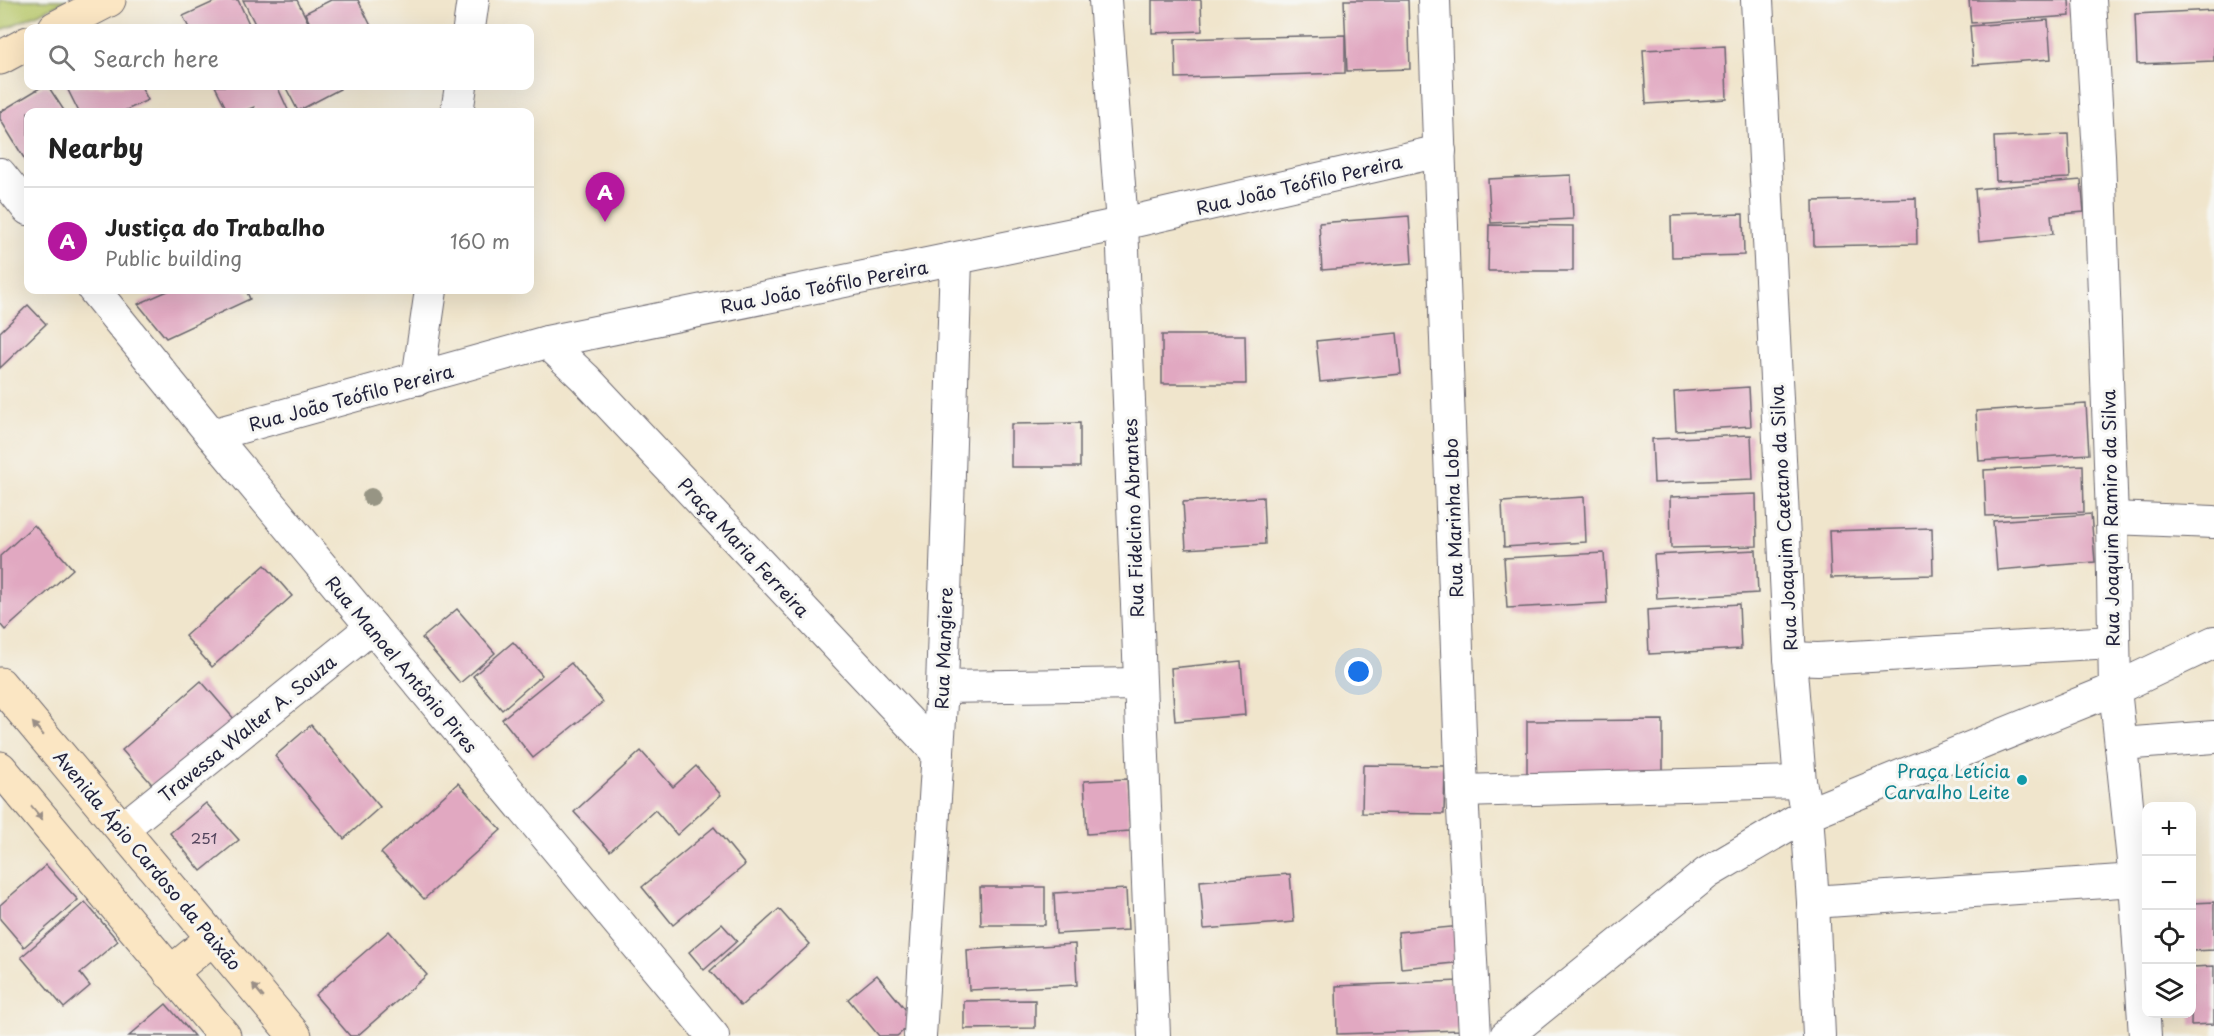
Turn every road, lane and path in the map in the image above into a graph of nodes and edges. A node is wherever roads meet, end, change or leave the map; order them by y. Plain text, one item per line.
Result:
1 (109, 0) edge
2 (473, 0) edge
3 (1106, 0) edge
4 (1434, 0) edge
5 (1757, 0) edge
6 (2090, 0) edge
7 (63, 24) edge
8 (470, 24) edge
9 (24, 45) edge
10 (0, 58) edge
11 (460, 90) edge
12 (458, 108) edge
13 (1440, 151) junction
14 (0, 174) edge
15 (24, 204) edge
16 (1122, 224) junction
17 (956, 260) junction
18 (96, 294) edge
19 (430, 294) edge
20 (548, 342) junction
21 (418, 379) junction
22 (212, 435) junction
23 (2112, 518) junction
24 (2214, 522) edge
25 (372, 627) junction
26 (2113, 642) junction
27 (2214, 642) edge
28 (1790, 658) junction
29 (0, 684) edge
30 (1140, 684) junction
31 (942, 687) junction
32 (2115, 689) junction
33 (2214, 737) edge
34 (2121, 744) junction
35 (938, 753) junction
36 (0, 768) edge
37 (1800, 782) junction
38 (1462, 791) junction
39 (1807, 814) junction
40 (122, 830) junction
41 (2135, 880) junction
42 (1813, 902) junction
43 (213, 938) junction
44 (170, 973) junction
45 (224, 1036) edge
46 (295, 1036) edge
47 (713, 1036) edge
48 (920, 1036) edge
49 (1154, 1036) edge
50 (1475, 1036) edge
51 (1506, 1036) edge
52 (1819, 1036) edge
53 (2145, 1036) edge

1 - 7 main road
2 - 8 street
3 - 16 street, Rua Fidelcino Abrantes
4 - 13 street, Rua Marinha Lobo
5 - 28 street, Rua Joaquim Caetano da Silva
6 - 23 street, Rua Joaquim Ramiro da Silva
9 - 10 main road
11 - 12 street
13 - 16 street, Rua João Teófilo Pereira
13 - 38 street, Rua Marinha Lobo
14 - 15 street
16 - 17 street, Rua João Teófilo Pereira
16 - 30 street, Rua Fidelcino Abrantes
17 - 20 street, Rua João Teófilo Pereira
17 - 31 street, Rua Mangiere
18 - 22 street, Rua Manoel Antônio Pires
19 - 21 street
20 - 21 street, Rua João Teófilo Pereira
20 - 35 street, Praça Maria Ferreira
21 - 22 street, Rua João Teófilo Pereira
22 - 25 street, Rua Manoel Antônio Pires
23 - 24 street
23 - 26 street, Rua Joaquim Ramiro da Silva
25 - 40 street, Travessa Walter A. Souza
25 - 47 street, Rua Manoel Antônio Pires
26 - 28 street
26 - 32 street, Rua Joaquim Ramiro da Silva
27 - 32 street
28 - 37 street, Rua Joaquim Caetano da Silva
40 -> 29 main road, Avenida Ápio Cardoso da Paixão
30 - 31 street
30 - 49 street, Rua Fidelcino Abrantes
31 - 35 street, Rua Mangiere
32 - 34 street, Rua Joaquim Ramiro da Silva
32 - 39 street
33 - 34 street
34 - 41 street, Rua Joaquim Ramiro da Silva
35 - 48 street, Rua Mangiere
36 -> 44 main road
37 - 38 street
37 - 39 street, Rua Joaquim Caetano da Silva
38 - 50 street, Rua Marinha Lobo
39 - 42 street, Rua Joaquim Caetano da Silva
39 - 51 street
40 - 43 main road, Avenida Ápio Cardoso da Paixão
41 - 42 street
41 - 53 street, Rua Joaquim Ramiro da Silva
42 - 52 street, Rua Joaquim Caetano da Silva
43 - 44 main road
46 -> 43 main road, Avenida Ápio Cardoso da Paixão
44 - 45 main road

